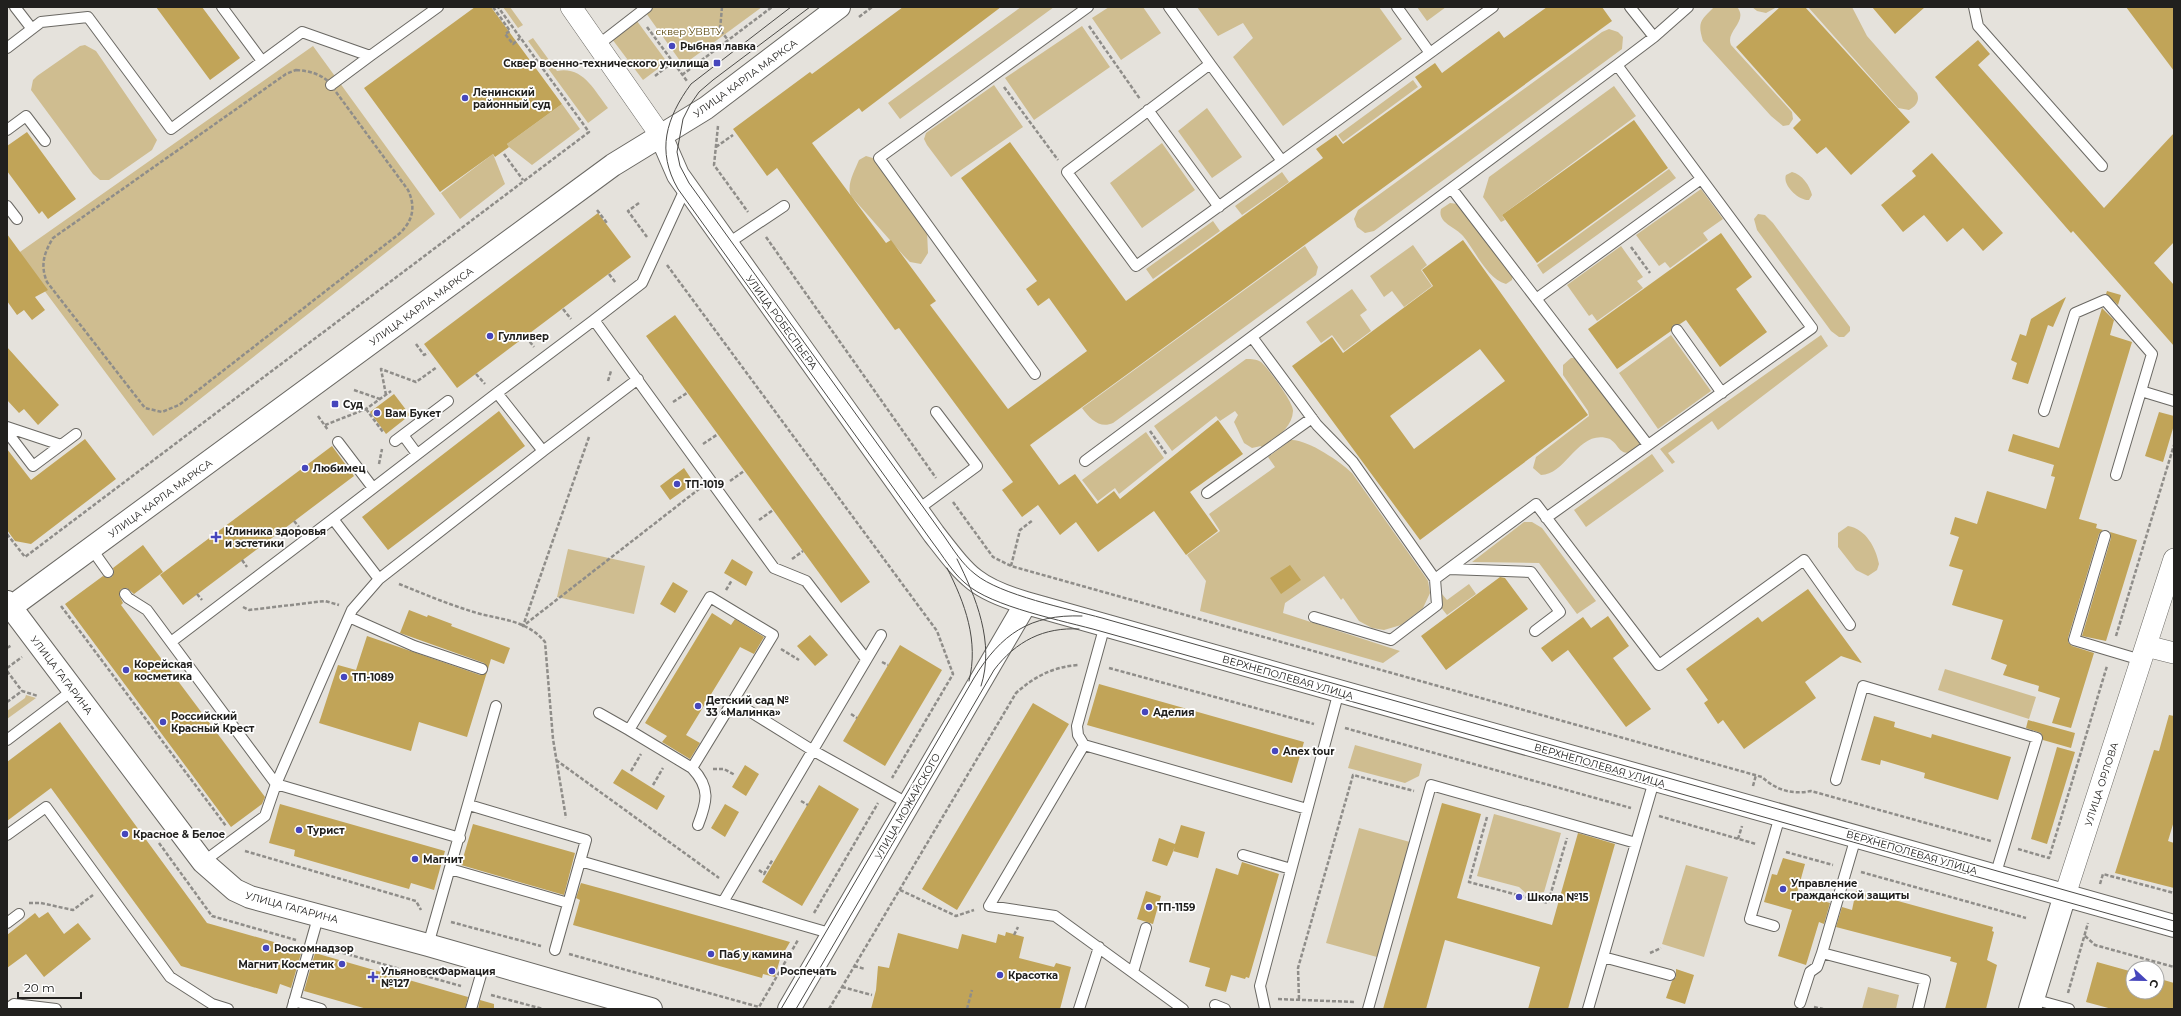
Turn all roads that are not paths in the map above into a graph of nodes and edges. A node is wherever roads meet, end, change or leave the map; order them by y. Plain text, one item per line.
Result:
1 (16, 7) edge
2 (222, 7) edge
3 (438, 7) edge
4 (571, 7) edge
5 (647, 7) edge
6 (1169, 7) edge
7 (1397, 7) edge
8 (1493, 7) edge
9 (1630, 7) edge
10 (1688, 7) edge
11 (1974, 7) edge
12 (1084, 10) edge
13 (847, 14) edge
14 (32, 29) junction
15 (1654, 37) junction
16 (598, 45) junction
17 (7, 48) edge
18 (1430, 53) junction
19 (370, 56) junction
20 (262, 62) junction
21 (1210, 64) junction
22 (1617, 65) junction
23 (331, 85) road end
24 (1148, 110) junction
25 (8, 127) edge
26 (661, 136) junction
27 (45, 141) dead end
28 (1282, 161) junction
29 (2102, 166) dead end
30 (1701, 178) junction
31 (686, 187) junction
32 (1452, 189) junction
33 (7, 206) edge
34 (784, 206) dead end
35 (1219, 207) junction
36 (17, 219) dead end
37 (727, 244) junction
38 (1536, 299) junction
39 (594, 320) junction
40 (1677, 330) dead end
41 (1252, 337) junction
42 (1035, 374) dead end
43 (638, 379) junction
44 (2141, 391) junction
45 (1722, 393) junction
46 (497, 394) junction
47 (448, 401) dead end
48 (2174, 401) edge
49 (2044, 411) dead end
50 (936, 412) dead end
51 (1312, 418) junction
52 (7, 427) edge
53 (7, 432) edge
54 (76, 434) dead end
55 (338, 442) dead end
56 (61, 445) junction
57 (1648, 445) junction
58 (543, 451) junction
59 (418, 454) junction
60 (1085, 461) dead end
61 (2116, 475) dead end
62 (373, 488) junction
63 (1208, 493) dead end
64 (917, 510) junction
65 (1546, 518) junction
66 (332, 520) junction
67 (2105, 536) dead end
68 (91, 548) junction
69 (2174, 559) edge
70 (1449, 569) junction
71 (108, 572) dead end
72 (380, 578) junction
73 (1435, 579) junction
74 (125, 594) dead end
75 (1026, 603) junction
76 (8, 606) edge
77 (351, 614) junction
78 (1314, 617) dead end
79 (1105, 625) junction
80 (1850, 625) dead end
81 (1535, 631) dead end
82 (881, 635) dead end
83 (171, 642) junction
84 (2144, 653) junction
85 (2174, 653) edge
86 (866, 659) junction
87 (482, 669) dead end
88 (1339, 691) junction
89 (65, 696) junction
90 (733, 701) junction
91 (496, 706) dead end
92 (599, 713) dead end
93 (629, 730) junction
94 (7, 740) edge
95 (1084, 745) junction
96 (812, 750) junction
97 (692, 768) junction
98 (1836, 780) dead end
99 (1654, 781) junction
100 (276, 784) junction
101 (909, 804) junction
102 (469, 805) junction
103 (1307, 809) junction
104 (1780, 816) junction
105 (698, 826) dead end
106 (7, 835) edge
107 (1856, 837) junction
108 (460, 838) junction
109 (1636, 842) junction
110 (1243, 856) dead end
111 (580, 861) junction
112 (203, 862) junction
113 (450, 869) junction
114 (1291, 869) junction
115 (1995, 876) junction
116 (2065, 895) junction
117 (724, 902) junction
118 (568, 903) junction
119 (19, 914) dead end
120 (319, 914) junction
121 (7, 923) edge
122 (1774, 926) dead end
123 (2174, 926) edge
124 (1146, 928) dead end
125 (833, 934) junction
126 (428, 945) junction
127 (1099, 947) junction
128 (555, 950) dead end
129 (1822, 954) junction
130 (1604, 957) junction
131 (485, 961) junction
132 (1133, 972) junction
133 (1670, 975) dead end
134 (1800, 1003) dead end
135 (616, 1004) edge
136 (2031, 1004) edge
137 (293, 1005) edge
138 (1215, 1005) dead end
139 (1264, 1005) edge
140 (1369, 1006) edge
141 (2066, 1008) edge
142 (7, 1009) edge
143 (56, 1009) edge
144 (228, 1009) edge
145 (321, 1009) edge
146 (471, 1009) edge
147 (650, 1009) edge
148 (789, 1009) edge
149 (1079, 1009) edge
150 (1183, 1009) edge
151 (1225, 1009) edge
152 (1588, 1009) edge
153 (1918, 1009) edge

1 - 14 lane
2 - 20 lane
3 - 19 lane
4 - 16 street, УЛИЦА РОБЕСПЬЕРА
5 - 16 lane
6 - 21 lane
7 - 18 lane
8 - 18 lane
9 - 15 lane
10 - 15 lane
11 - 29 lane
12 - 42 lane
13 - 26 street, УЛИЦА КАРЛА МАРКСА
14 - 17 lane
14 - 20 lane
15 - 22 lane
16 - 26 street, УЛИЦА РОБЕСПЬЕРА
18 - 28 lane
19 - 20 lane
19 - 23 lane
21 - 24 lane
21 - 28 lane
22 - 30 lane
22 - 32 lane
24 - 35 lane
24 - 35 lane
25 - 27 lane
26 - 31 street, УЛИЦА РОБЕСПЬЕРА
26 - 68 street, УЛИЦА КАРЛА МАРКСА
28 - 35 lane
30 - 38 lane
30 - 45 lane
31 - 37 street, УЛИЦА РОБЕСПЬЕРА
31 - 39 lane
32 - 38 lane
32 - 41 lane
33 - 36 lane
34 - 37 lane
37 - 64 street, УЛИЦА РОБЕСПЬЕРА
38 - 57 lane
39 - 43 lane
39 - 46 lane
40 - 45 lane
41 - 51 lane
41 - 60 lane
43 - 58 lane
43 - 86 lane
44 - 48 lane
44 - 49 lane
44 - 61 lane
45 - 57 lane
46 - 58 lane
46 - 59 lane
47 - 59 lane
50 - 64 lane
51 - 63 lane
51 - 73 lane
52 - 56 lane
53 - 56 lane
54 - 56 lane
55 - 62 lane
57 - 65 lane
58 - 72 lane
59 - 62 lane
62 - 66 lane
64 - 75 street, УЛИЦА РОБЕСПЬЕРА
65 - 70 lane
65 - 80 lane
66 - 72 lane
66 - 83 lane
67 - 84 lane
68 - 71 lane
68 - 76 street, УЛИЦА КАРЛА МАРКСА
69 - 84 street, УЛИЦА ОРЛОВА
70 - 73 lane
70 - 81 lane
72 - 77 lane
73 - 78 lane
74 - 83 lane
75 - 79 street, ВЕРХНЕПОЛЕВАЯ УЛИЦА
75 - 101 street, УЛИЦА МОЖАЙСКОГО
76 - 89 street, УЛИЦА ГАГАРИНА
77 - 87 lane
77 - 100 lane
79 - 88 street, ВЕРХНЕПОЛЕВАЯ УЛИЦА
79 - 95 lane
82 - 86 lane
83 - 100 lane
84 - 85 street
84 - 116 street, УЛИЦА ОРЛОВА
86 - 96 lane
88 - 99 street, ВЕРХНЕПОЛЕВАЯ УЛИЦА
88 - 103 lane
89 - 94 lane
89 - 112 street, УЛИЦА ГАГАРИНА
90 - 93 lane
90 - 96 lane
90 - 97 lane
91 - 102 lane
92 - 93 lane
93 - 97 lane
95 - 103 lane
95 - 127 lane
96 - 101 lane
96 - 117 lane
97 - 105 lane
98 - 115 lane
99 - 104 street, ВЕРХНЕПОЛЕВАЯ УЛИЦА
99 - 109 lane
100 - 108 lane
100 - 112 lane
101 - 125 street, УЛИЦА МОЖАЙСКОГО
102 - 108 lane
102 - 111 lane
103 - 114 lane
104 - 107 street, ВЕРХНЕПОЛЕВАЯ УЛИЦА
104 - 122 lane
106 - 144 lane
107 - 115 street, ВЕРХНЕПОЛЕВАЯ УЛИЦА
107 - 129 lane
108 - 113 lane
109 - 130 lane
109 - 140 lane
110 - 114 lane
111 - 117 lane
111 - 118 lane
112 - 120 street, УЛИЦА ГАГАРИНА
113 - 118 lane
113 - 126 lane
114 - 139 lane
115 - 116 street, ВЕРХНЕПОЛЕВАЯ УЛИЦА
116 - 123 street, ВЕРХНЕПОЛЕВАЯ УЛИЦА
116 - 136 street, УЛИЦА ОРЛОВА
117 - 125 lane
118 - 128 lane
119 - 121 lane
120 - 126 street, УЛИЦА ГАГАРИНА
120 - 137 lane
124 - 132 lane
125 - 148 street, УЛИЦА МОЖАЙСКОГО
126 - 131 street, УЛИЦА ГАГАРИНА
127 - 132 lane
127 - 149 lane
129 - 134 lane
129 - 153 lane
130 - 133 lane
130 - 152 lane
131 - 135 street, УЛИЦА ГАГАРИНА
131 - 146 lane
132 - 150 lane
135 - 147 street, УЛИЦА ГАГАРИНА
136 - 141 lane
137 - 145 lane
138 - 151 lane
142 - 143 lane

